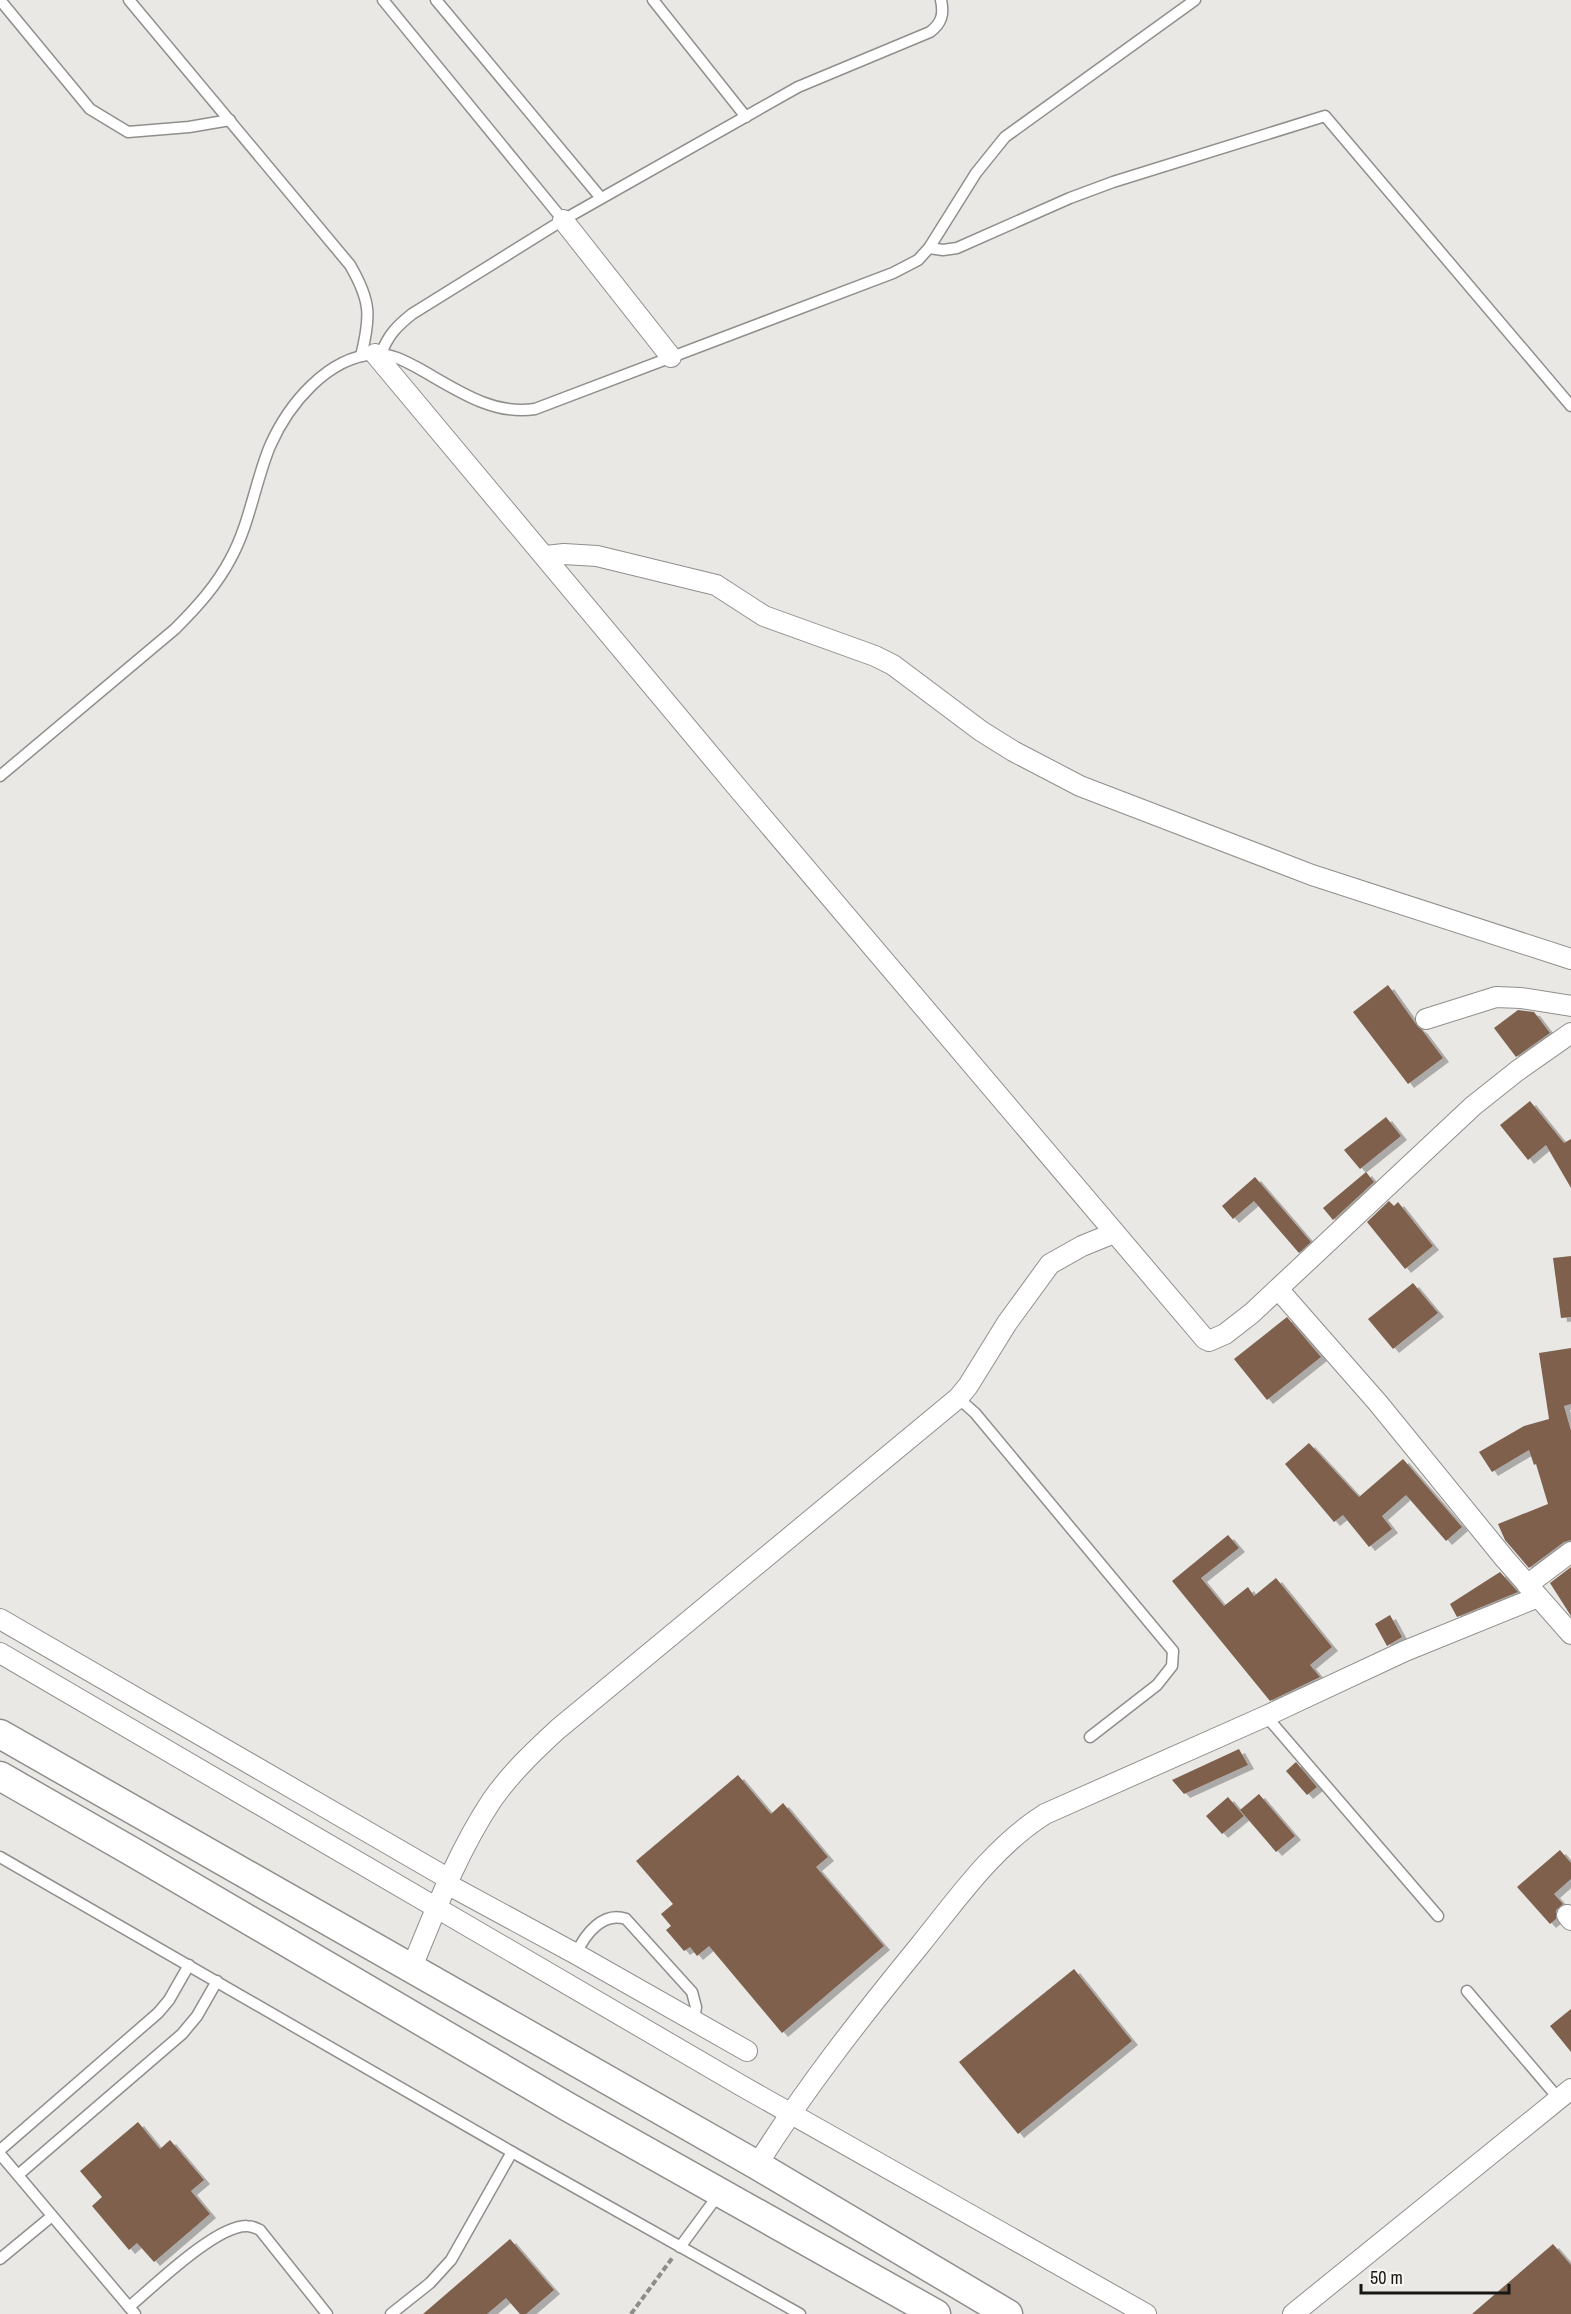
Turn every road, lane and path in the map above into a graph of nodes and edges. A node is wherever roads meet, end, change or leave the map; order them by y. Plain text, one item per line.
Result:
1 (0, 0) edge
2 (129, 0) edge
3 (383, 0) edge
4 (436, 0) edge
5 (653, 0) edge
6 (941, 0) edge
7 (1195, 0) edge
8 (746, 117) junction
9 (230, 120) junction
10 (601, 198) junction
11 (563, 220) junction
12 (929, 248) junction
13 (372, 355) junction
14 (671, 357) junction
15 (1571, 406) edge
16 (546, 556) junction
17 (0, 776) edge
18 (1571, 959) edge
19 (1571, 1006) edge
20 (1426, 1019) dead end
21 (1571, 1033) edge
22 (1114, 1233) junction
23 (1278, 1289) junction
24 (958, 1398) junction
25 (1571, 1552) edge
26 (1532, 1591) junction
27 (0, 1619) edge
28 (1571, 1634) edge
29 (0, 1653) edge
30 (1266, 1716) junction
31 (0, 1734) edge
32 (1090, 1737) dead end
33 (0, 1776) edge
34 (0, 1857) edge
35 (448, 1881) junction
36 (436, 1907) junction
37 (1438, 1916) dead end
38 (576, 1954) junction
39 (189, 1965) junction
40 (412, 1967) junction
41 (217, 1981) junction
42 (1467, 1991) dead end
43 (694, 2020) junction
44 (747, 2051) dead end
45 (1567, 2100) edge
46 (790, 2113) junction
47 (0, 2152) edge
48 (512, 2152) junction
49 (757, 2165) junction
50 (18, 2175) junction
51 (720, 2193) junction
52 (52, 2216) junction
53 (680, 2247) junction
54 (0, 2259) edge
55 (132, 2311) edge
56 (327, 2314) edge
57 (391, 2314) edge
58 (631, 2314) edge
59 (800, 2314) edge
60 (936, 2314) edge
61 (1008, 2314) edge
62 (1146, 2314) edge
63 (1293, 2314) edge

1 - 9 lane
2 - 9 lane
3 - 11 lane
4 - 10 lane
5 - 8 lane
6 - 8 lane
7 - 12 lane
8 - 10 lane
9 - 13 lane
10 - 11 lane
11 - 13 lane
11 - 14 street
12 - 14 lane
12 - 15 lane
13 - 14 lane
13 - 16 street
13 - 17 lane
16 - 18 street
16 - 22 street
19 - 20 street
21 - 23 street
22 - 23 street
22 - 24 street
23 - 26 street
24 - 32 lane
24 - 35 street
25 - 26 street
26 - 28 street
26 - 30 street
27 - 35 street
29 - 36 street
30 - 37 lane
30 - 46 street
31 - 40 street
33 - 51 street
34 - 39 lane
35 - 36 street
35 - 38 street
36 - 40 street
36 - 46 street
38 - 43 street
38 - 43 lane
39 - 41 lane
39 - 47 lane
40 - 49 street
41 - 48 lane
41 - 50 lane
42 - 45 lane
43 - 44 street
45 - 63 street
46 - 49 street
46 - 62 street
47 - 50 lane
48 - 53 lane
48 - 57 lane
49 - 61 street
50 - 52 lane
51 - 53 lane
51 - 60 street
52 - 54 lane
52 - 55 lane
53 - 58 path
53 - 59 lane
55 - 56 lane

